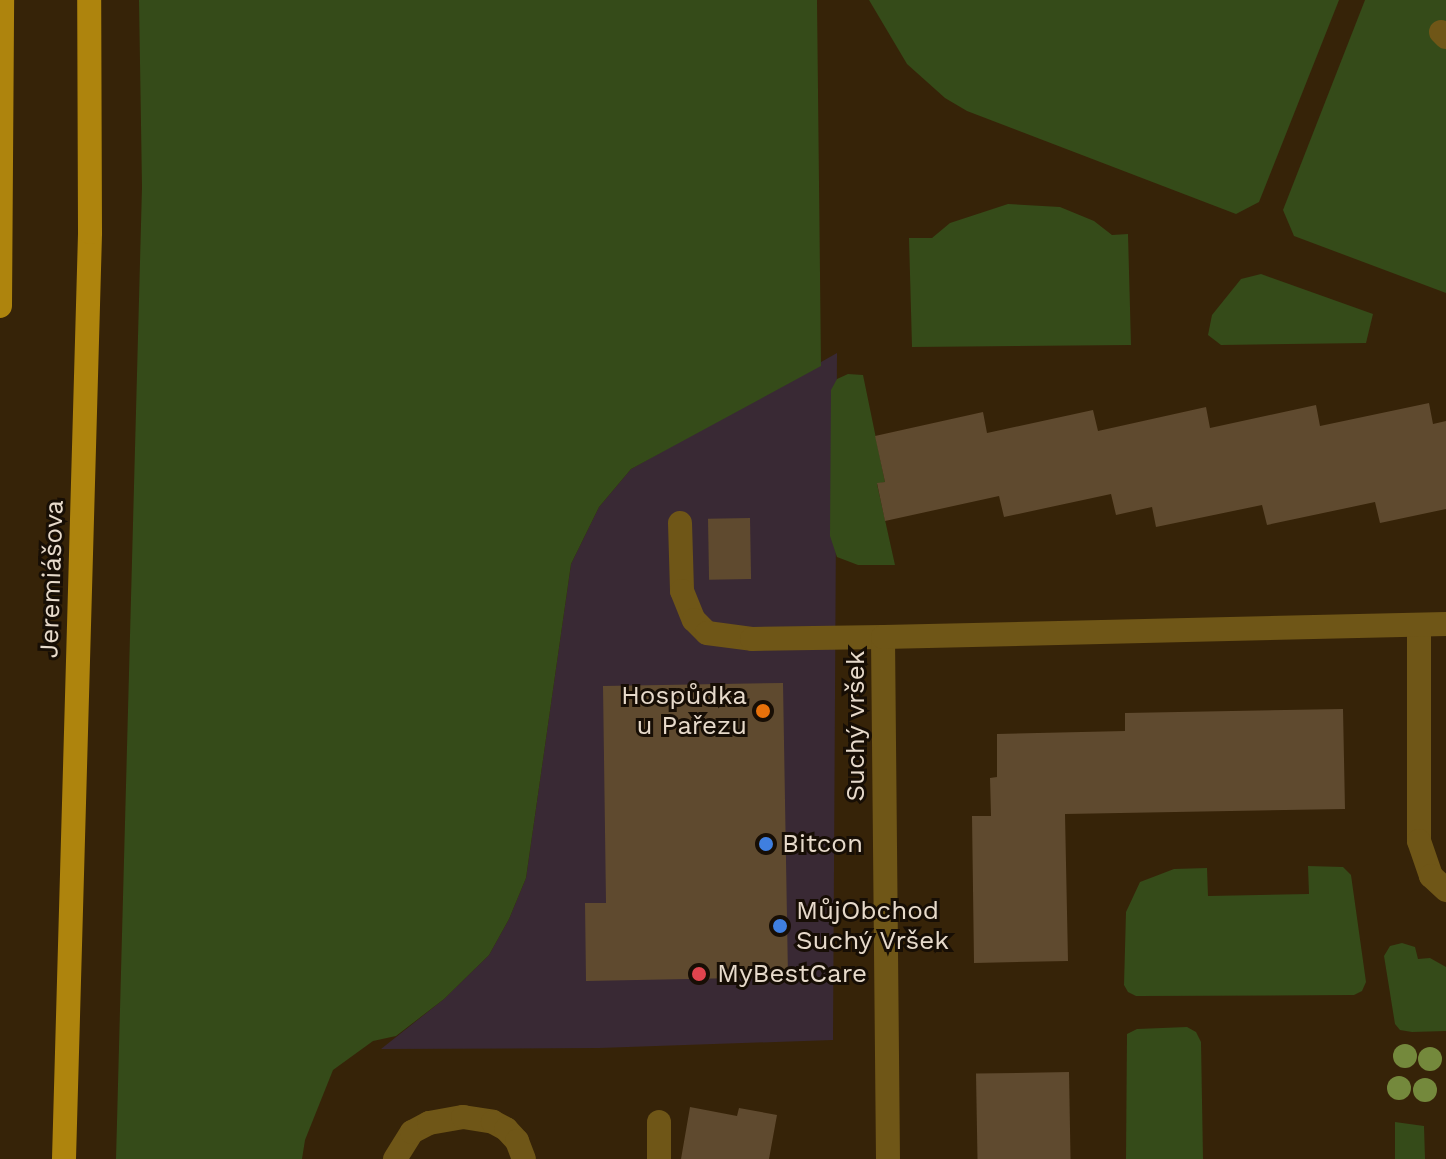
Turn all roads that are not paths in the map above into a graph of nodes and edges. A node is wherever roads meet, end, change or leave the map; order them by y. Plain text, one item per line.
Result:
1 (2, 0) edge
2 (89, 0) edge
3 (0, 306) edge
4 (680, 523) dead end
5 (1446, 624) edge
6 (1419, 626) junction
7 (883, 637) junction
8 (1446, 890) edge
9 (659, 1122) dead end
10 (64, 1159) edge
11 (395, 1159) edge
12 (524, 1159) edge
13 (659, 1159) edge
14 (888, 1159) edge

1 - 3 main road
2 - 10 main road, Jeremiášova
4 - 7 street
5 - 6 street, Suchý vršek
6 - 7 street, Suchý vršek
6 - 8 street
7 - 14 street, Suchý vršek
9 - 13 street
11 - 12 street

